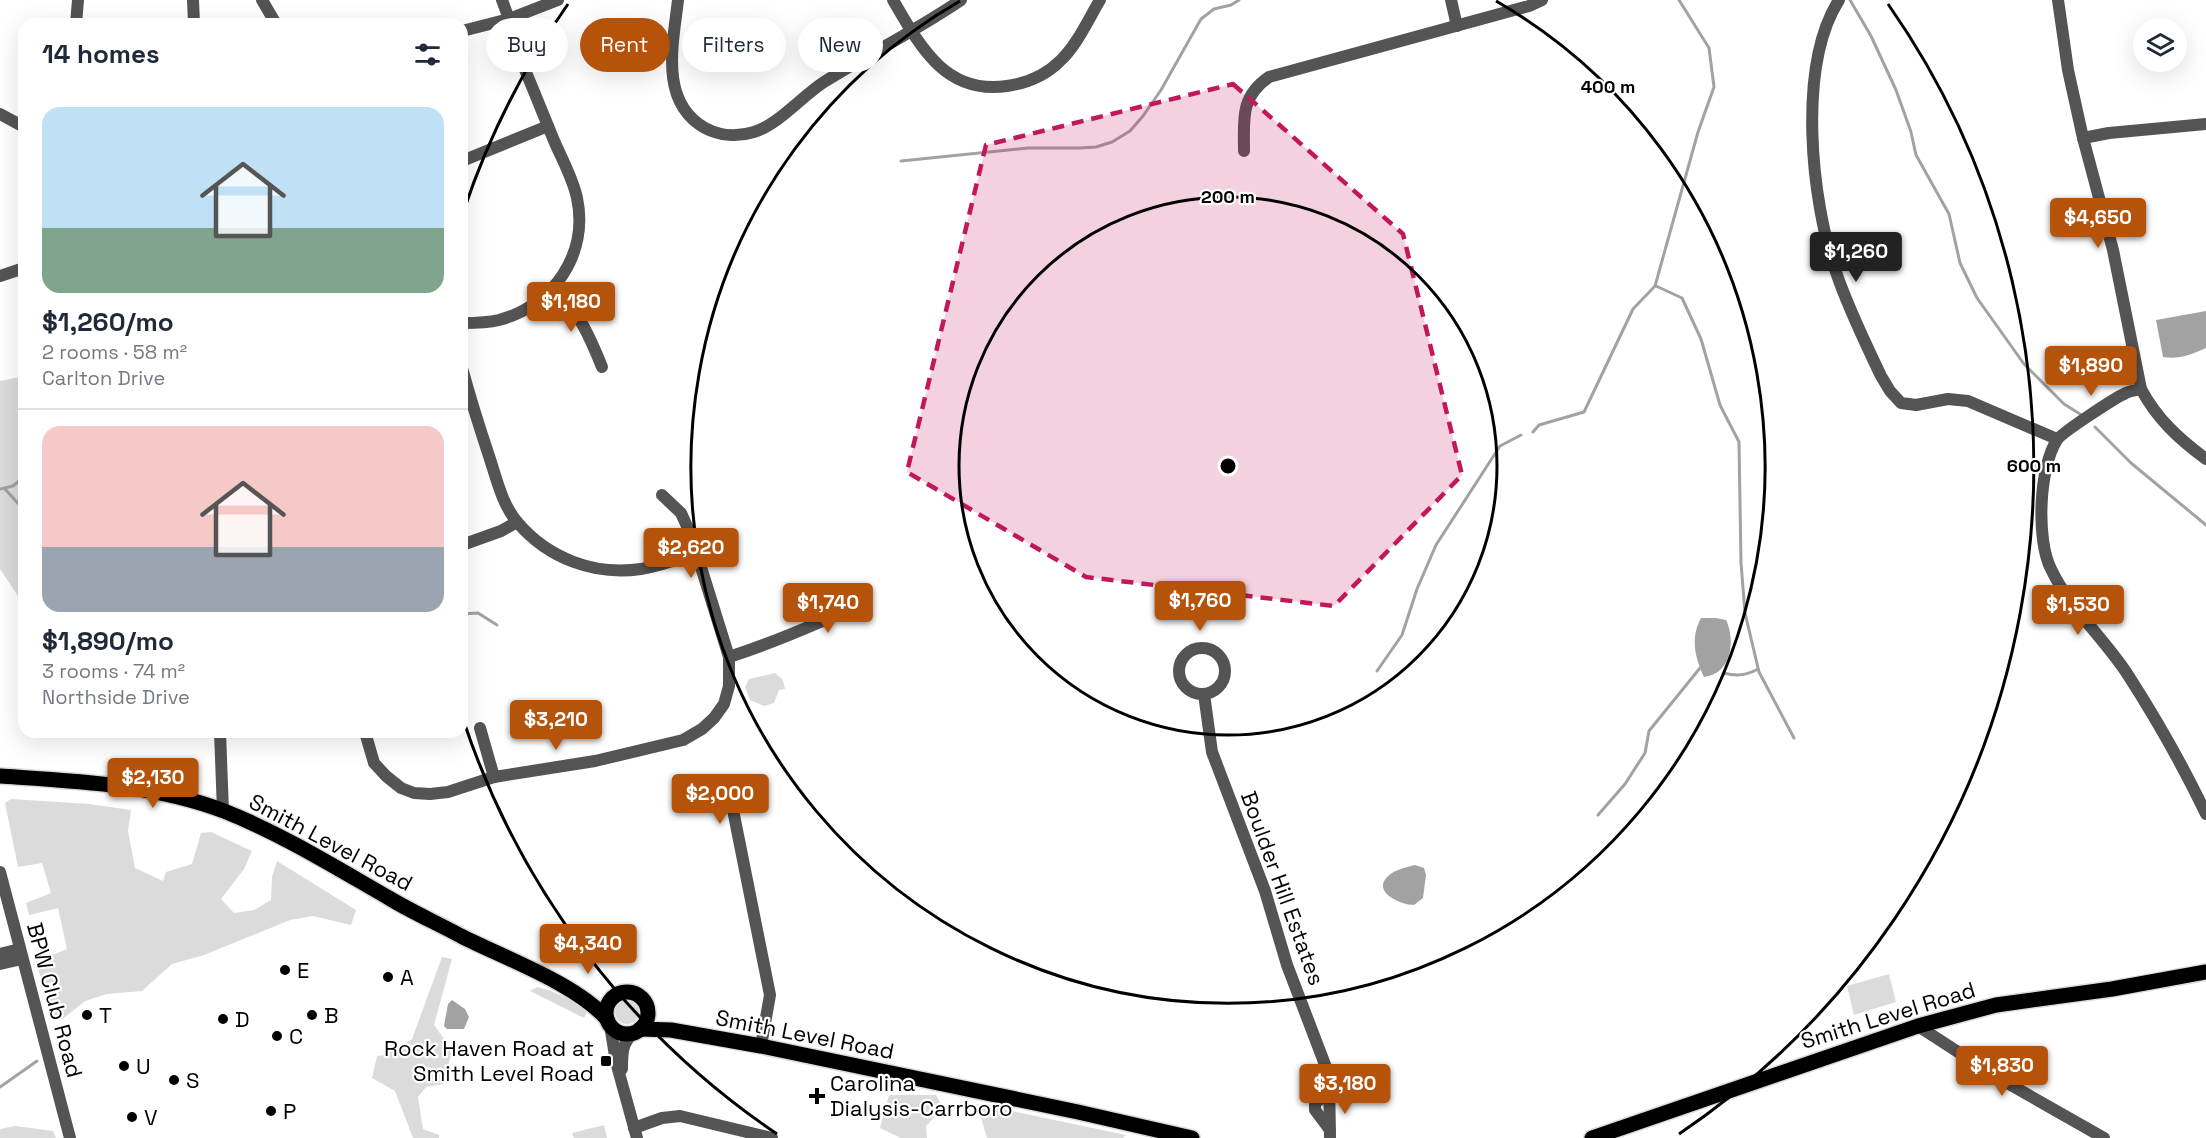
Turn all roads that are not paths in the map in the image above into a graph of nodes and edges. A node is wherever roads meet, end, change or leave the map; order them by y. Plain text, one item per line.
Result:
1 (78, 0) edge
2 (193, 0) edge
3 (262, 0) edge
4 (502, 0) edge
5 (558, 0) edge
6 (678, 0) edge
7 (893, 0) edge
8 (961, 0) edge
9 (1100, 0) edge
10 (1451, 0) edge
11 (1542, 0) edge
12 (1839, 0) edge
13 (2058, 0) edge
14 (76, 18) edge
15 (194, 18) edge
16 (272, 18) edge
17 (509, 18) edge
18 (512, 18) edge
19 (486, 25) edge
20 (1458, 26) junction
21 (468, 29) edge
22 (910, 30) junction
23 (526, 72) edge
24 (0, 114) edge
25 (18, 124) edge
26 (2206, 124) edge
27 (548, 126) junction
28 (2083, 138) junction
29 (1244, 151) dead end
30 (468, 159) edge
31 (18, 270) edge
32 (0, 276) edge
33 (554, 288) junction
34 (468, 323) edge
35 (602, 367) dead end
36 (468, 387) edge
37 (2141, 389) junction
38 (2057, 439) junction
39 (2206, 459) edge
40 (662, 495) dead end
41 (517, 522) junction
42 (468, 543) edge
43 (698, 553) junction
44 (866, 601) dead end
45 (729, 657) junction
46 (1204, 694) dead end
47 (480, 728) dead end
48 (220, 738) edge
49 (367, 738) edge
50 (0, 776) edge
51 (494, 777) junction
52 (731, 800) dead end
53 (223, 811) junction
54 (2206, 814) edge
55 (0, 872) edge
56 (0, 954) edge
57 (21, 954) junction
58 (0, 964) edge
59 (2206, 972) edge
60 (557, 983) junction
61 (616, 994) junction
62 (646, 1004) junction
63 (608, 1022) junction
64 (1918, 1026) junction
65 (637, 1031) junction
66 (692, 1034) junction
67 (761, 1046) junction
68 (621, 1079) junction
69 (635, 1133) edge
70 (1330, 1134) edge
71 (70, 1138) edge
72 (772, 1138) edge
73 (1192, 1138) edge
74 (1592, 1138) edge
75 (2104, 1138) edge

1 - 14 street
2 - 15 street
3 - 16 street
4 - 17 street
5 - 18 street
6 - 22 street
7 - 22 street
8 - 22 street
9 - 22 street
10 - 20 street
11 - 20 street
12 - 38 street
13 - 28 street
19 - 21 street
20 - 29 street
23 - 27 street
24 - 25 street
26 - 28 street
27 - 30 street
27 - 33 street
28 - 37 street
31 - 32 street
33 - 34 street
33 - 35 street
36 - 41 street
37 - 38 street
37 - 39 street
38 - 54 street
40 - 43 street
41 - 42 street
41 - 43 street
43 - 45 street
44 - 45 street
45 - 51 street
46 - 70 street, Boulder Hill Estates
47 - 51 street
48 - 53 street
49 - 51 street
50 - 53 main road, Smith Level Road
52 - 67 street
53 - 60 main road, Smith Level Road
55 - 57 street, BPW Club Road
56 - 57 street
57 - 58 street
57 - 71 street, BPW Club Road
59 - 64 main road, Smith Level Road
60 - 61 main road, Smith Level Road
60 - 63 main road, Smith Level Road
61 - 62 main road
61 - 63 main road
62 - 65 main road
62 - 66 main road, Smith Level Road
63 - 65 main road
63 - 68 street
64 - 74 main road, Smith Level Road
64 - 75 street
65 - 66 main road, Smith Level Road
65 - 68 street
66 - 67 main road, Smith Level Road
67 - 73 main road, Smith Level Road
68 - 69 street
69 - 72 street

